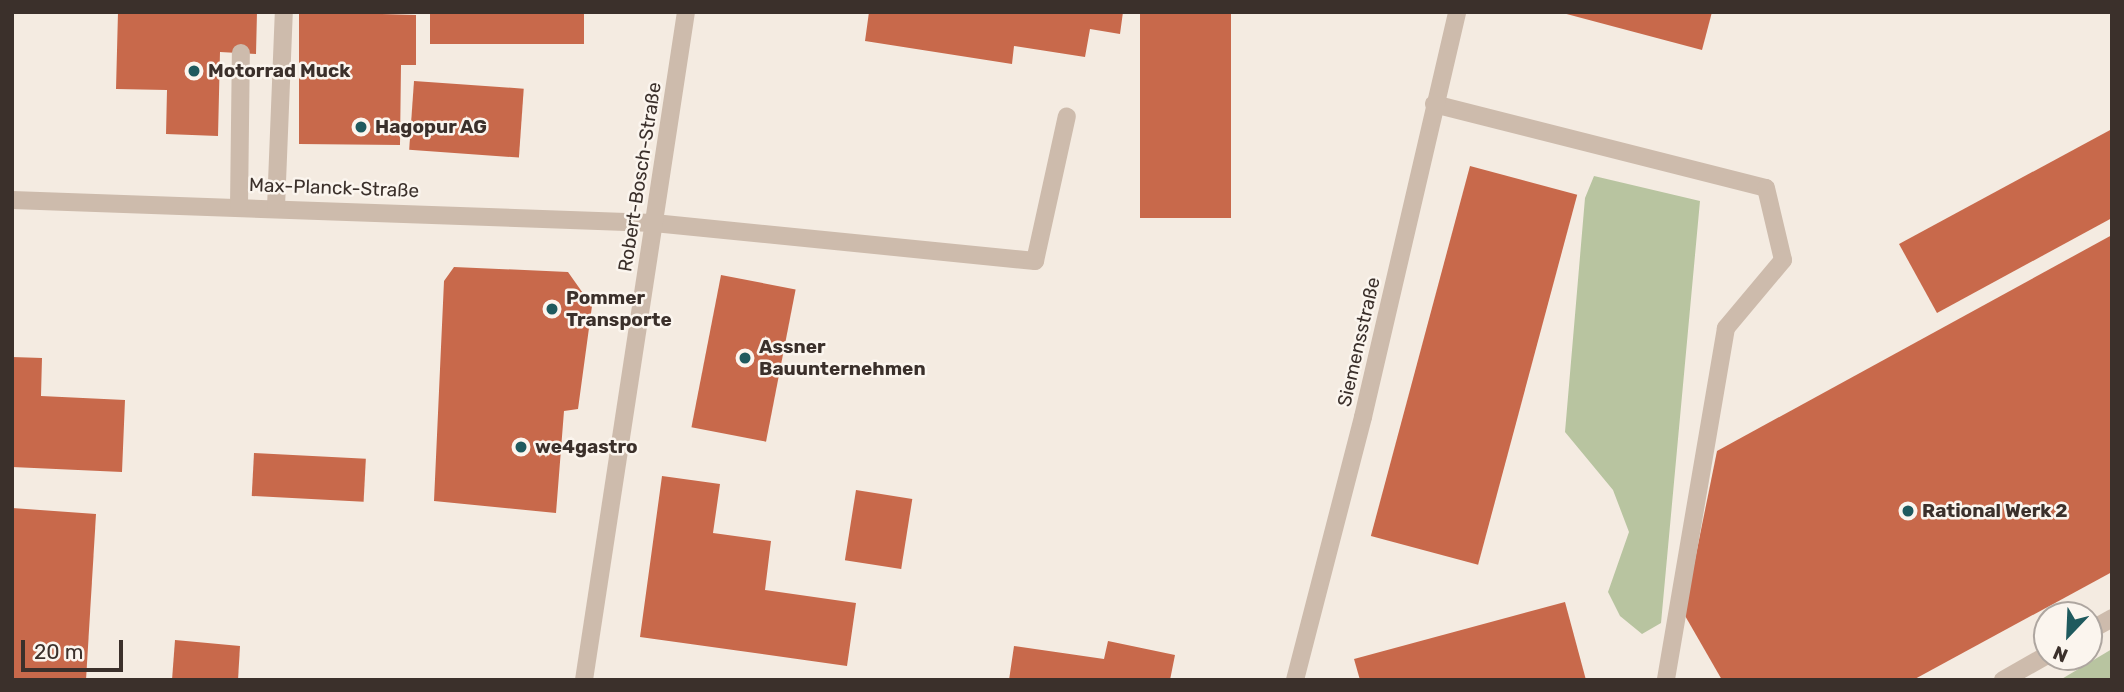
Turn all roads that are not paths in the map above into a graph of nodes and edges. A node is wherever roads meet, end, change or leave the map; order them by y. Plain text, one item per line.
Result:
1 (284, 12) edge
2 (686, 12) edge
3 (1457, 12) edge
4 (241, 53) dead end
5 (1434, 104) junction
6 (1067, 116) dead end
7 (12, 200) edge
8 (239, 206) junction
9 (276, 207) junction
10 (654, 223) junction
11 (2033, 663) edge
12 (584, 680) edge
13 (1295, 680) edge
14 (1666, 680) edge
15 (2003, 680) edge

1 - 9 street
2 - 10 street, Robert-Bosch-Straße
3 - 5 street, Siemensstraße
4 - 8 street
5 - 13 street, Siemensstraße
5 - 14 street
6 - 10 street, Max-Planck-Straße
7 - 8 street, Max-Planck-Straße
8 - 9 street, Max-Planck-Straße
9 - 10 street, Max-Planck-Straße
10 - 12 street, Robert-Bosch-Straße
11 - 15 street

